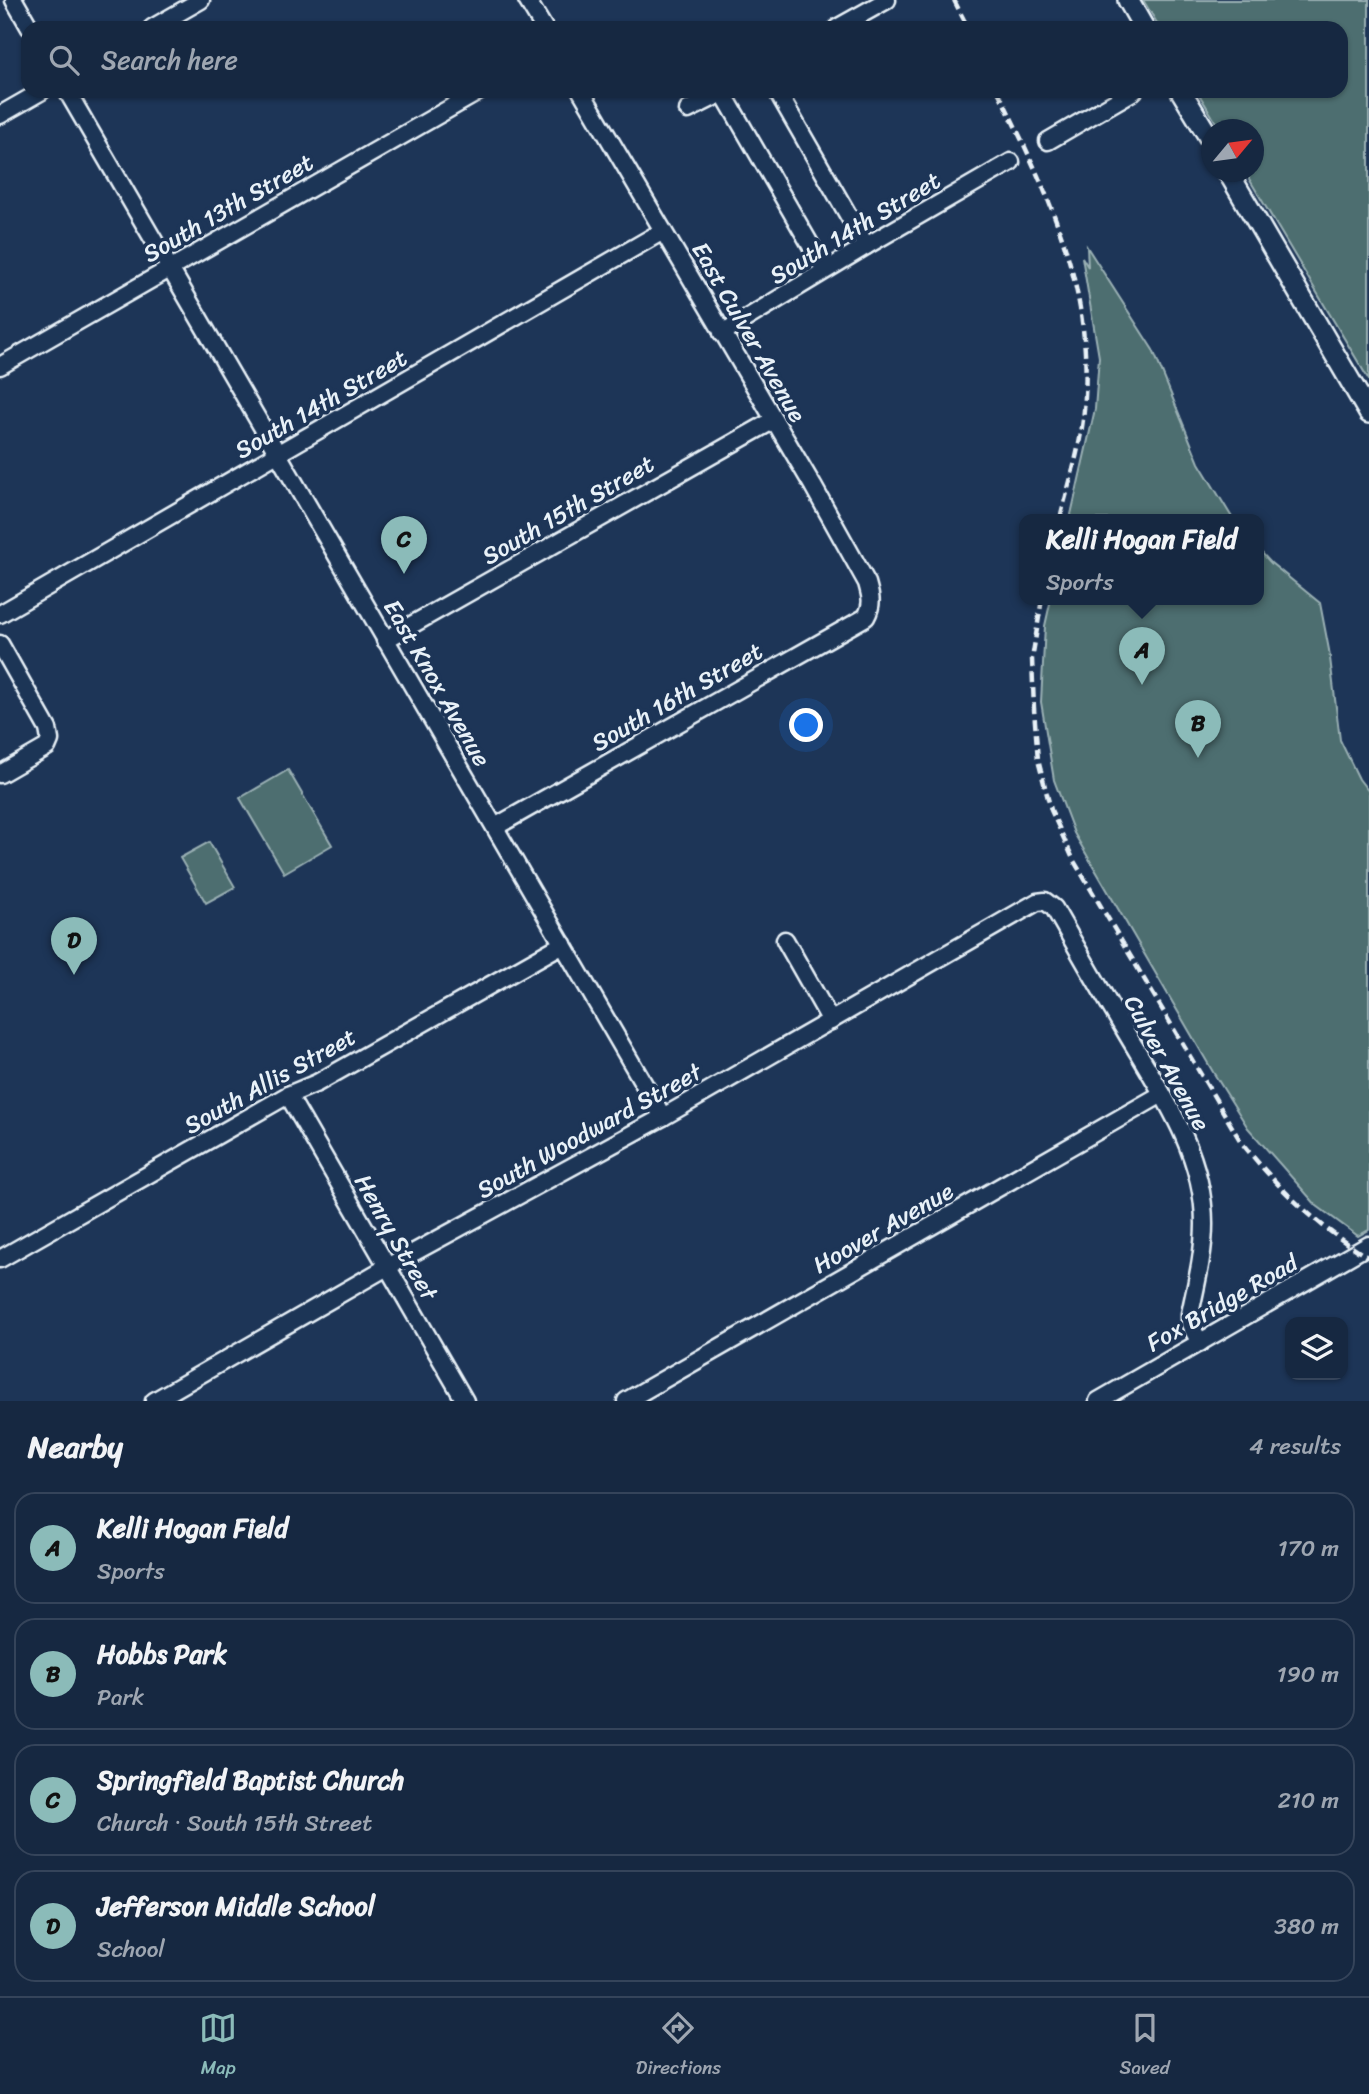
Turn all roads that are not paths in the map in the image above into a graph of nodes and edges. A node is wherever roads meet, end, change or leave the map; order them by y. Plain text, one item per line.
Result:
1 (14, 0) edge
2 (201, 0) edge
3 (527, 0) edge
4 (887, 0) edge
5 (1128, 0) edge
6 (26, 21) edge
7 (164, 21) edge
8 (540, 21) edge
9 (850, 21) edge
10 (1140, 21) edge
11 (30, 98) edge
12 (70, 98) edge
13 (468, 98) edge
14 (585, 98) edge
15 (713, 98) edge
16 (728, 98) edge
17 (782, 98) edge
18 (1123, 98) edge
19 (1185, 98) edge
20 (688, 110) dead end
21 (0, 115) edge
22 (1201, 124) edge
23 (1048, 141) dead end
24 (1011, 162) dead end
25 (1234, 182) edge
26 (663, 231) junction
27 (866, 246) junction
28 (170, 268) junction
29 (825, 270) junction
30 (722, 333) junction
31 (0, 366) edge
32 (1369, 413) edge
33 (774, 420) junction
34 (279, 455) junction
35 (872, 600) joint
36 (0, 614) edge
37 (385, 640) junction
38 (0, 645) edge
39 (0, 774) edge
40 (495, 827) junction
41 (1045, 901) joint
42 (785, 940) dead end
43 (563, 944) junction
44 (831, 1021) junction
45 (1162, 1094) junction
46 (288, 1095) junction
47 (663, 1117) junction
48 (1369, 1245) edge
49 (0, 1259) edge
50 (387, 1267) junction
51 (1200, 1343) junction
52 (154, 1401) edge
53 (465, 1401) edge
54 (626, 1401) edge
55 (1098, 1401) edge

1 - 6 street
2 - 7 street
3 - 8 street
4 - 9 street
5 - 10 main road
11 - 21 street
12 - 28 street, East Knox Avenue
13 - 28 street, South 13th Street
14 - 26 street, East Culver Avenue
15 - 20 street
16 - 29 street
17 - 27 street
18 - 23 street
19 - 22 main road
24 - 27 street, South 14th Street
25 - 32 main road
26 - 30 street, East Culver Avenue
26 - 34 street, South 14th Street
27 - 29 street, South 14th Street
28 - 31 street, South 13th Street
28 - 34 street, East Knox Avenue
29 - 30 street, South 14th Street
30 - 33 street, East Culver Avenue
33 - 35 street, East Culver Avenue
33 - 37 street, South 15th Street
34 - 36 street, South 14th Street
34 - 37 street, East Knox Avenue
35 - 40 street, South 16th Street
37 - 40 street, East Knox Avenue
38 - 39 street
40 - 43 street, East Knox Avenue
41 - 44 street, South Woodward Street
41 - 45 street, Culver Avenue
42 - 44 street
43 - 46 street, South Allis Street
43 - 47 street, East Knox Avenue
44 - 47 street, South Woodward Street
45 - 51 street, Culver Avenue
45 - 54 street, Hoover Avenue
46 - 49 street, South Allis Street
46 - 50 street, Henry Street
47 - 50 street, South Woodward Street
48 - 51 street, Fox Bridge Road
50 - 52 street, South Woodward Street
50 - 53 street, Henry Street
51 - 55 street, Fox Bridge Road

